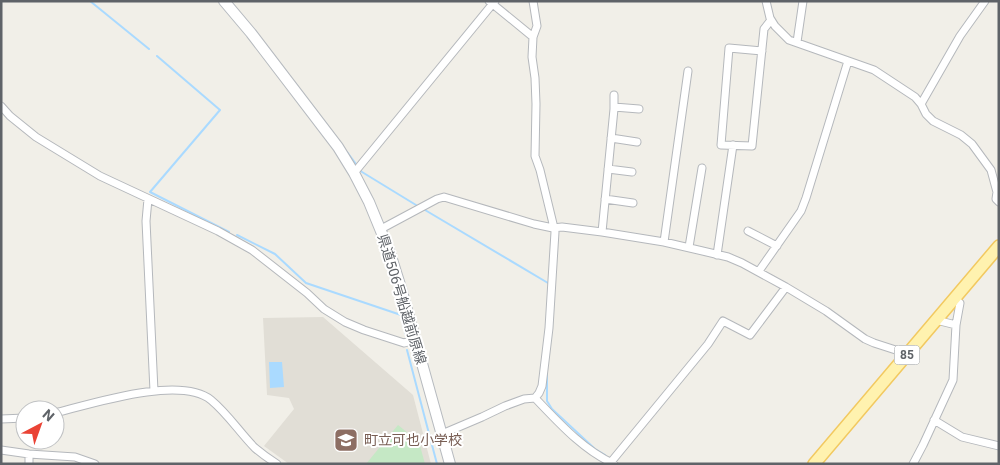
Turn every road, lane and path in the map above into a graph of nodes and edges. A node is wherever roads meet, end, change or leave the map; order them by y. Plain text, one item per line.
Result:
1 (224, 1) edge
2 (533, 1) edge
3 (766, 1) edge
4 (803, 1) edge
5 (985, 1) edge
6 (492, 2) edge
7 (771, 20) junction
8 (532, 37) junction
9 (797, 42) junction
10 (762, 51) junction
11 (848, 61) junction
12 (688, 70) dead end
13 (614, 95) dead end
14 (921, 104) junction
15 (1, 106) edge
16 (614, 106) junction
17 (639, 110) dead end
18 (611, 138) junction
19 (637, 142) dead end
20 (733, 145) junction
21 (702, 168) dead end
22 (357, 169) junction
23 (608, 169) junction
24 (632, 172) dead end
25 (148, 199) junction
26 (605, 199) junction
27 (999, 202) edge
28 (633, 203) dead end
29 (553, 228) junction
30 (381, 229) junction
31 (748, 231) dead end
32 (602, 232) junction
33 (664, 242) junction
34 (777, 246) junction
35 (999, 246) edge
36 (689, 248) junction
37 (717, 254) junction
38 (759, 271) junction
39 (786, 287) junction
40 (955, 299) junction
41 (936, 320) junction
42 (956, 325) junction
43 (415, 340) junction
44 (908, 354) junction
45 (154, 391) junction
46 (534, 398) junction
47 (65, 410) edge
48 (15, 418) edge
49 (1, 419) edge
50 (934, 420) junction
51 (442, 434) junction
52 (999, 446) edge
53 (1, 450) edge
54 (29, 454) junction
55 (613, 463) edge
56 (29, 464) edge
57 (95, 464) edge
58 (277, 464) edge
59 (450, 464) edge
60 (814, 464) edge
61 (913, 464) edge

1 - 22 main road, 県道506号船越前原線
2 - 8 street
3 - 7 street
4 - 9 street
5 - 14 street
6 - 8 street
6 - 22 street
7 - 9 street
7 - 10 street
8 - 29 street
9 - 11 street
10 - 20 street
10 - 20 street
11 - 14 street
11 - 34 street
12 - 33 street
13 - 16 street
14 - 27 street
15 - 25 street
16 - 17 street
16 - 18 street
18 - 19 street
18 - 23 street
20 - 37 street
21 - 36 street
22 - 30 main road, 県道506号船越前原線
23 - 24 street
23 - 26 street
25 - 43 street
25 - 45 street
26 - 28 street
26 - 32 street
29 - 30 street
29 - 32 street
29 - 46 street
30 - 43 main road, 県道506号船越前原線
31 - 34 street
32 - 33 street
33 - 36 street
34 - 38 street
35 - 40 main road, 85
36 - 37 street
37 - 38 street
38 - 39 street
39 - 44 street
39 - 55 street
40 - 41 main road, 85
40 - 42 street
41 - 42 street
41 - 44 main road, 85
42 - 50 street
43 - 51 main road, 県道506号船越前原線
44 - 60 main road, 85
45 - 47 street
45 - 58 street
46 - 51 street
46 - 55 street
48 - 49 street
50 - 52 street
50 - 61 street
51 - 59 main road, 県道506号船越前原線
53 - 54 street
54 - 56 street
54 - 57 street

